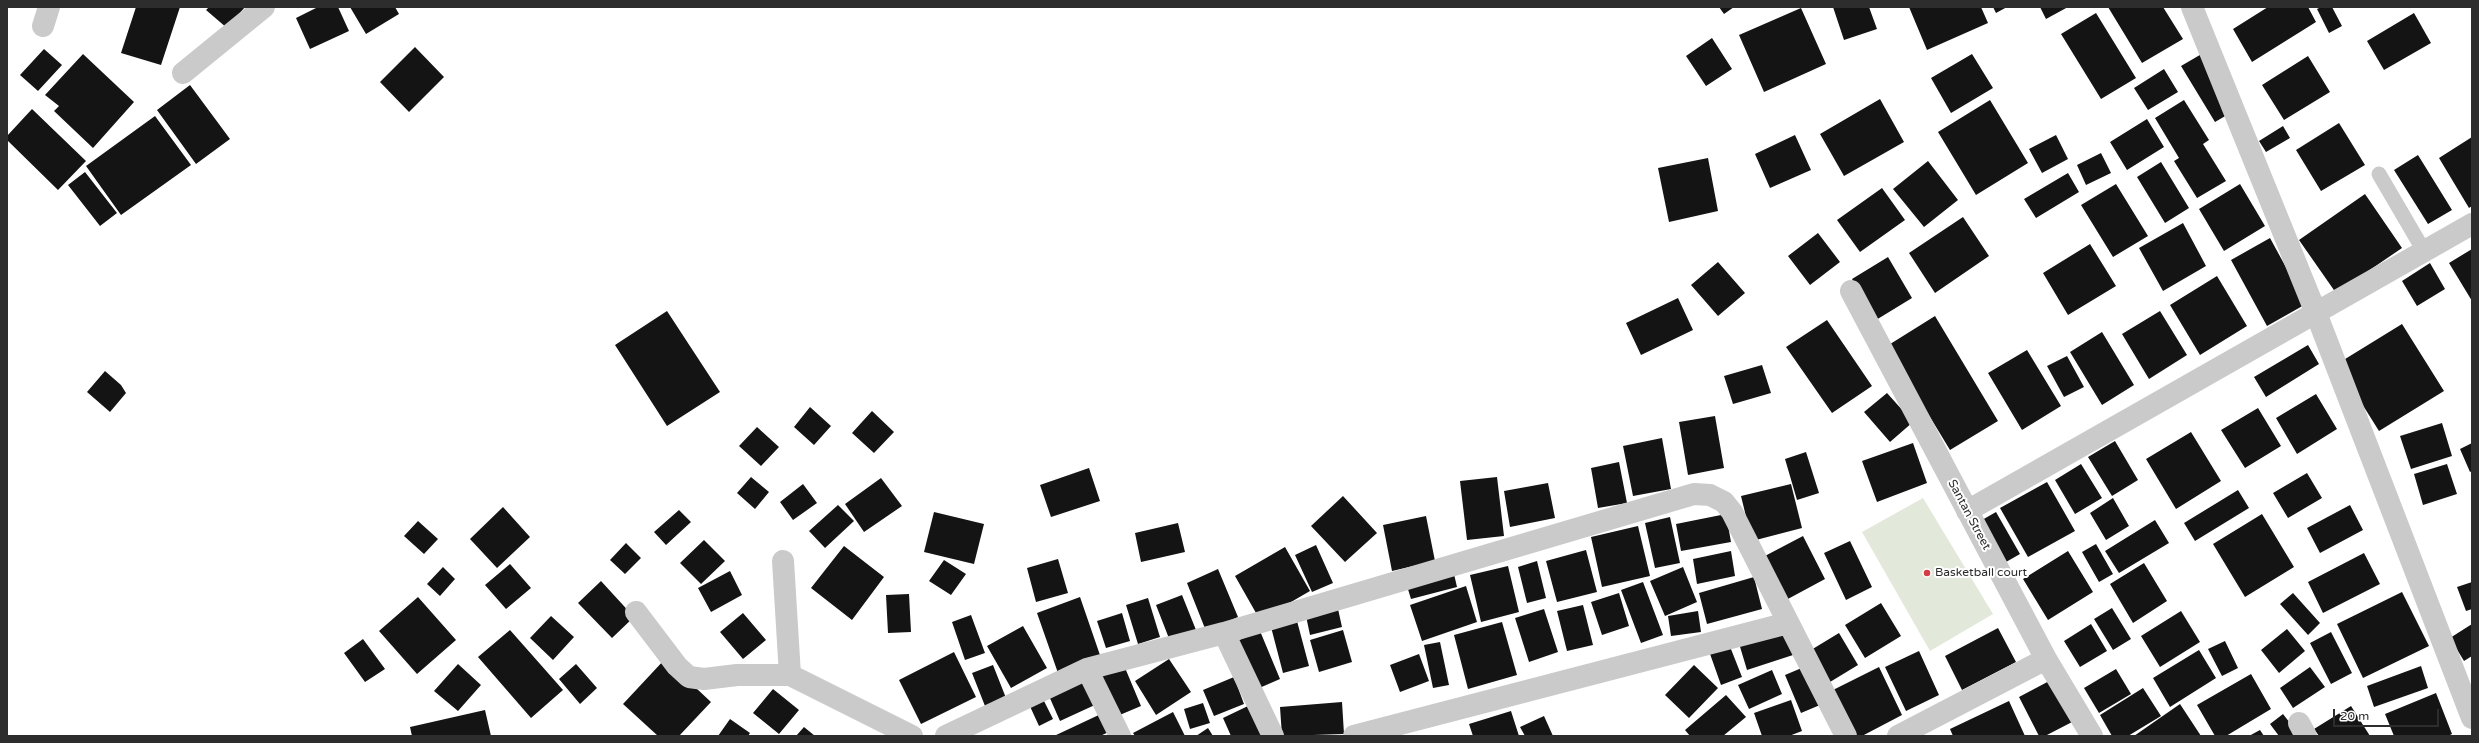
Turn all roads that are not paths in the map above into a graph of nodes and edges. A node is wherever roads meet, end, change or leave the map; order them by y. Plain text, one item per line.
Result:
1 (264, 7) edge
2 (2192, 7) edge
3 (183, 73) dead end
4 (2379, 174) dead end
5 (2472, 224) edge
6 (2424, 251) junction
7 (1851, 291) dead end
8 (2316, 313) junction
9 (1967, 512) junction
10 (783, 561) dead end
11 (636, 612) dead end
12 (1788, 623) junction
13 (1224, 634) junction
14 (2046, 659) junction
15 (1087, 670) junction
16 (790, 675) junction
17 (2472, 718) edge
18 (912, 736) edge
19 (946, 736) edge
20 (1120, 736) edge
21 (1273, 736) edge
22 (1354, 736) edge
23 (1846, 736) edge
24 (1898, 736) edge
25 (2092, 736) edge

1 - 3 street
2 - 8 street
4 - 6 lane
5 - 6 street
6 - 8 street
7 - 9 street, Santan Street
8 - 9 street
8 - 17 street
9 - 14 street, Santan Street
10 - 16 street
11 - 16 street
12 - 13 street
12 - 22 street
12 - 23 street
13 - 15 street
13 - 21 street
14 - 24 street
14 - 25 street, Santan Street
15 - 19 street
15 - 20 street
16 - 18 street

